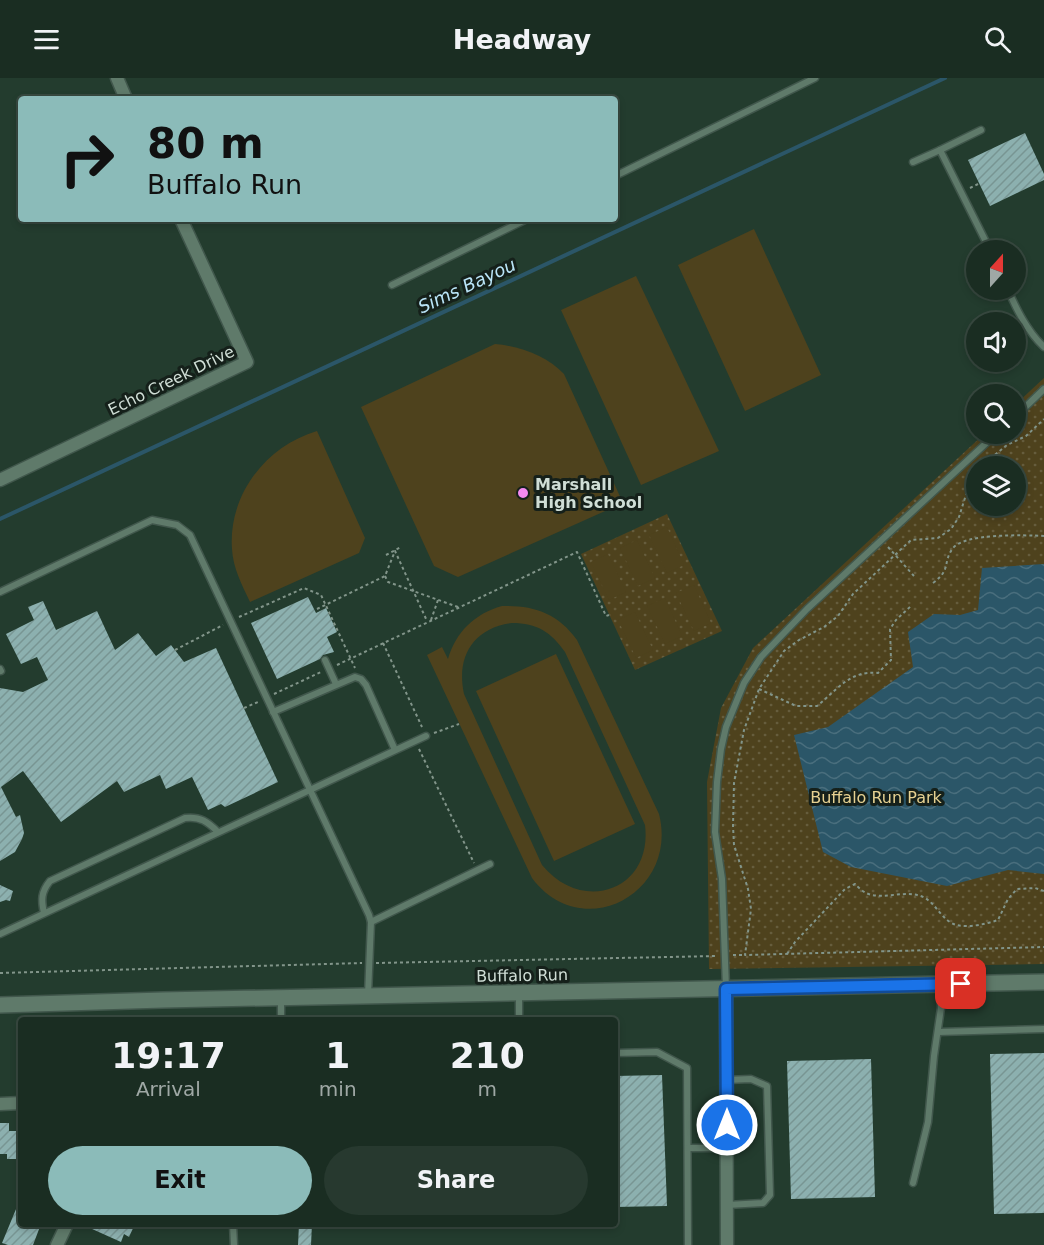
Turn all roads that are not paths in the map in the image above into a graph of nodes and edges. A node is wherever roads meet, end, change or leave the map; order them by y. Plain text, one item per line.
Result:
1 (117, 78) edge
2 (815, 78) edge
3 (125, 96) edge
4 (981, 130) dead end
5 (940, 150) junction
6 (913, 162) dead end
7 (618, 175) edge
8 (183, 222) edge
9 (520, 222) edge
10 (985, 240) edge
11 (392, 285) dead end
12 (1012, 300) edge
13 (1044, 347) edge
14 (1044, 389) edge
15 (1026, 406) edge
16 (985, 444) edge
17 (0, 480) edge
18 (0, 592) edge
19 (325, 660) dead end
20 (336, 684) junction
21 (273, 712) junction
22 (426, 736) road end
23 (395, 750) junction
24 (310, 789) junction
25 (218, 832) junction
26 (490, 864) dead end
27 (45, 913) junction
28 (371, 922) junction
29 (0, 934) edge
30 (1044, 982) edge
31 (940, 985) junction
32 (726, 989) junction
33 (519, 993) junction
34 (369, 996) junction
35 (281, 998) junction
36 (0, 1005) edge
37 (282, 1017) edge
38 (519, 1017) edge
39 (1044, 1029) edge
40 (938, 1032) junction
41 (618, 1053) edge
42 (726, 1080) junction
43 (18, 1103) edge
44 (0, 1104) edge
45 (688, 1148) junction
46 (727, 1148) junction
47 (913, 1184) dead end
48 (727, 1205) junction
49 (66, 1227) edge
50 (233, 1227) edge
51 (57, 1245) edge
52 (234, 1245) edge
53 (688, 1245) edge
54 (727, 1245) edge

1 - 3 street
2 - 7 lane
4 - 5 lane
5 - 6 lane
5 - 10 lane
8 - 17 street, Echo Creek Drive
9 - 11 lane
12 - 13 lane
14 - 15 lane
16 - 32 lane
18 - 21 lane
19 - 20 lane
20 - 21 lane
20 - 23 lane
21 - 24 lane
22 - 23 lane
23 - 24 lane
24 - 25 lane
24 - 28 lane
25 - 27 lane
25 - 27 lane
26 - 28 lane
27 - 29 lane
28 - 34 lane
30 - 31 street, Buffalo Run
31 - 32 street, Buffalo Run
31 - 40 lane
32 - 33 street, Buffalo Run
32 - 42 street
33 - 34 street, Buffalo Run
33 - 38 lane
34 - 35 street, Buffalo Run
35 - 36 street, Buffalo Run
35 - 37 lane
39 - 40 lane
40 - 47 lane
41 - 45 lane
42 - 46 street
42 - 48 lane
43 - 44 street
45 - 46 lane
45 - 53 lane
46 - 48 street
48 - 54 street
49 - 51 street
50 - 52 lane

